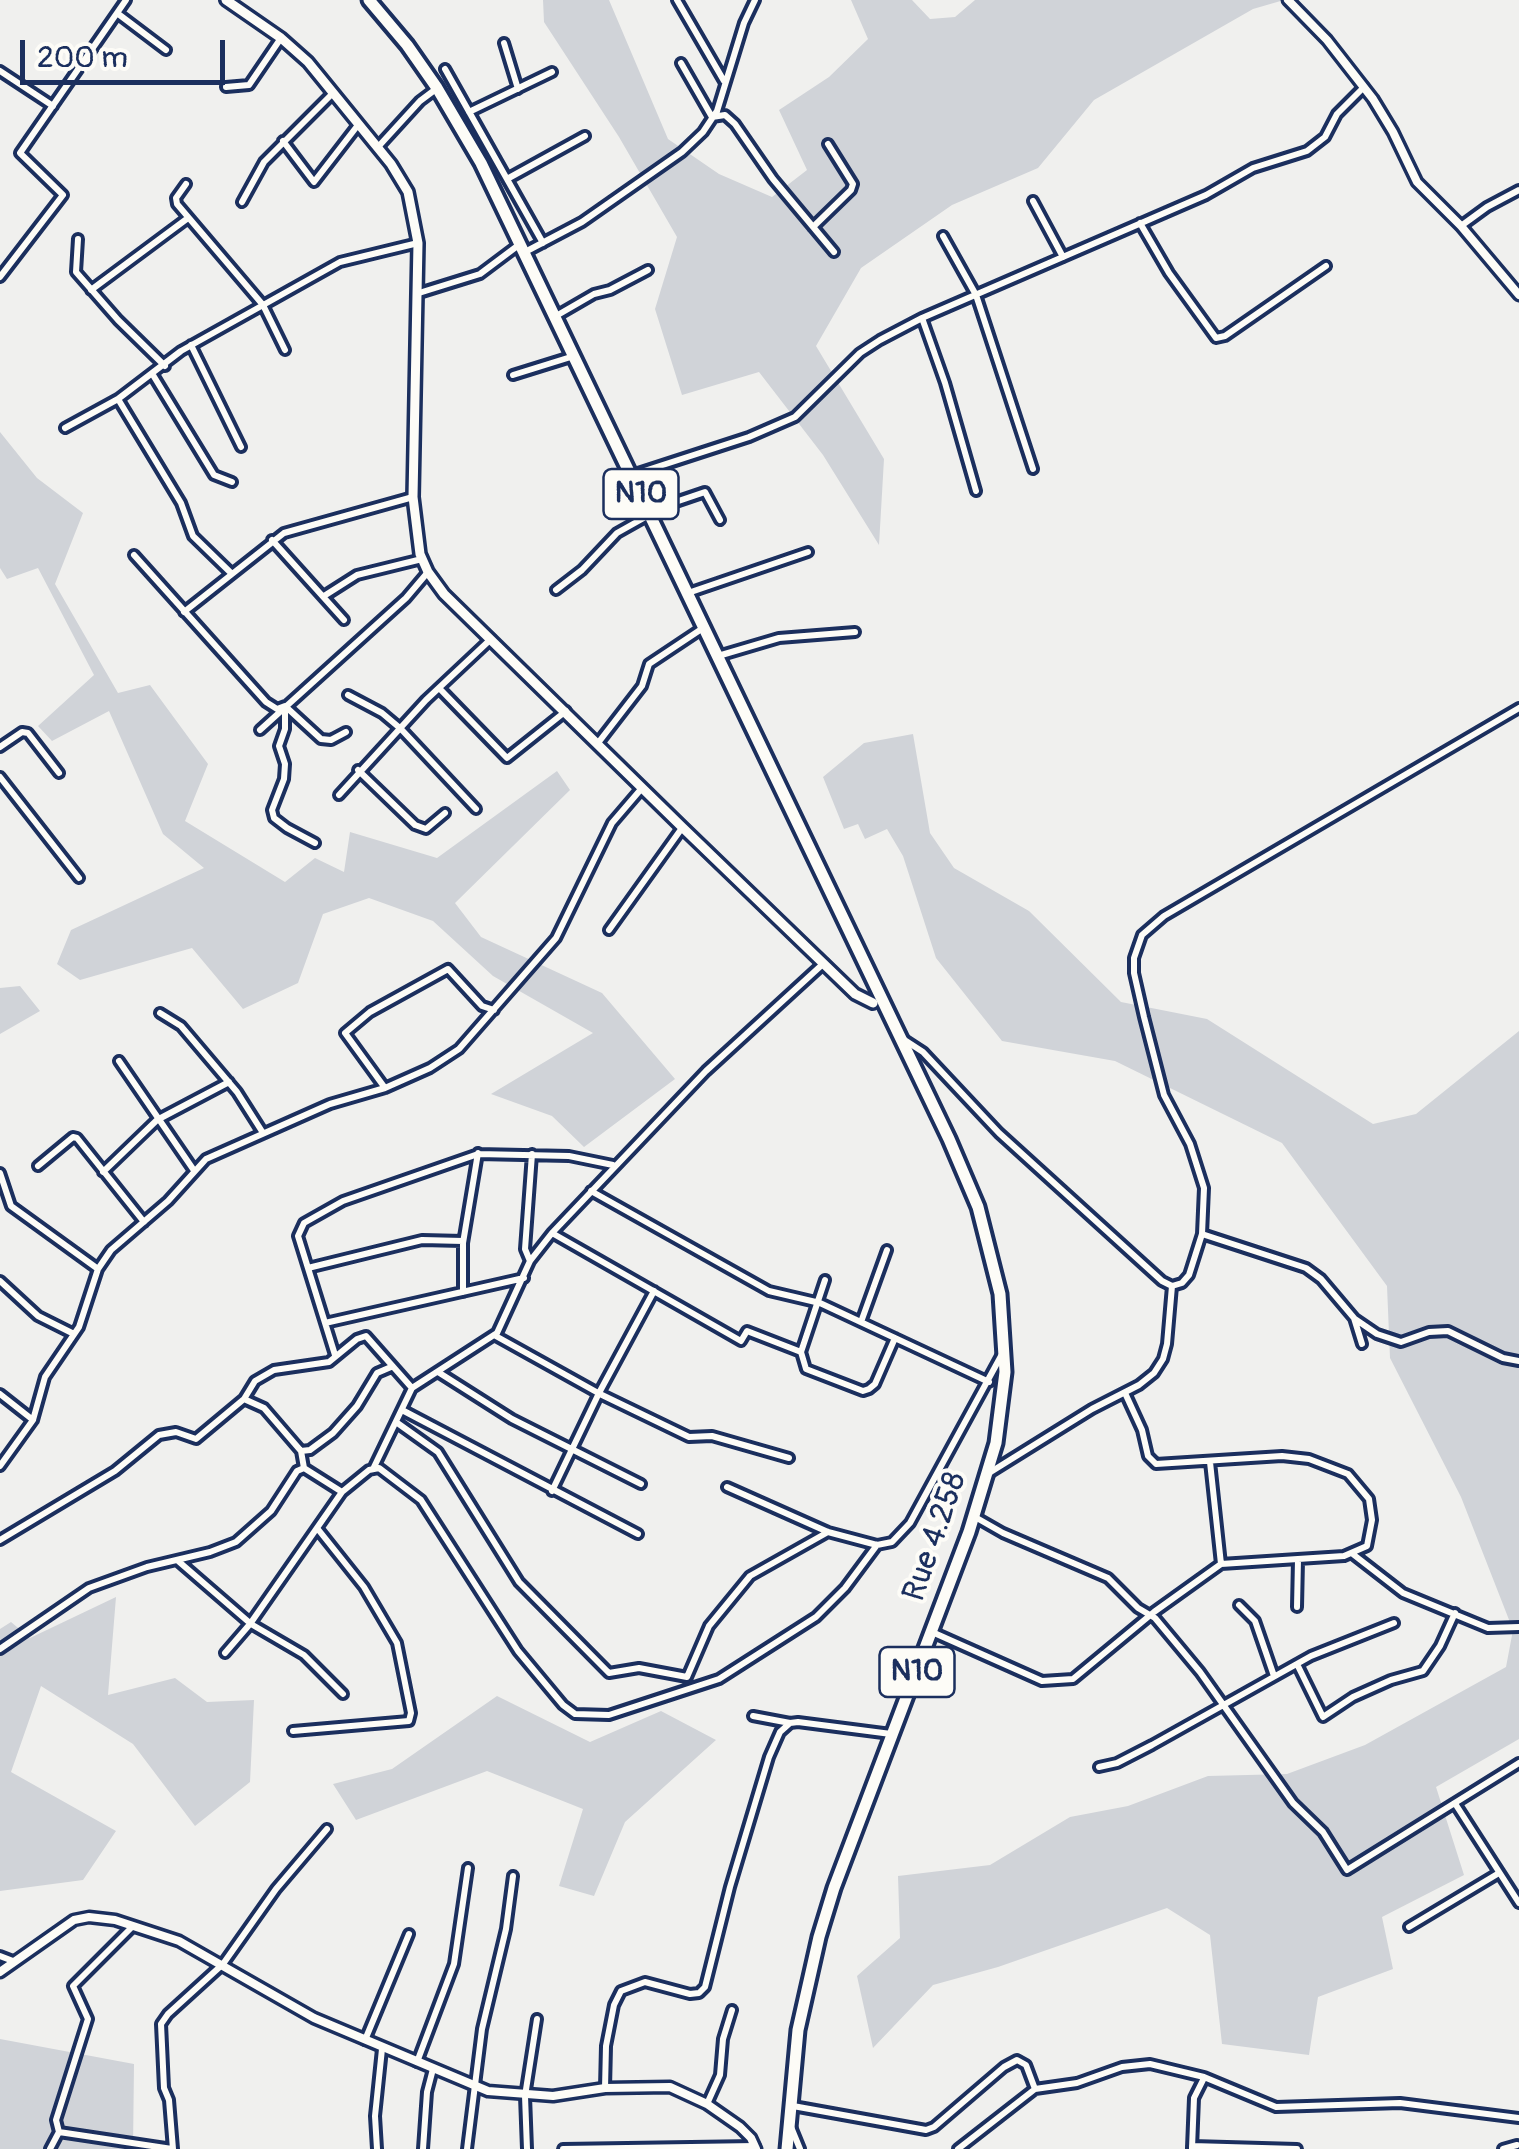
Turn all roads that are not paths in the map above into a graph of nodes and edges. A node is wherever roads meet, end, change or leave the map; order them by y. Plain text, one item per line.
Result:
1 (126, 0) edge
2 (226, 0) edge
3 (369, 0) edge
4 (677, 0) edge
5 (756, 0) edge
6 (1288, 0) edge
7 (117, 13) junction
8 (281, 38) junction
9 (504, 43) dead end
10 (166, 50) dead end
11 (681, 63) dead end
12 (445, 69) dead end
13 (0, 71) edge
14 (552, 72) dead end
15 (725, 82) junction
16 (226, 87) dead end
17 (1364, 87) junction
18 (437, 88) junction
19 (518, 89) junction
20 (333, 93) junction
21 (53, 106) junction
22 (469, 112) junction
23 (712, 117) junction
24 (358, 126) junction
25 (584, 136) dead end
26 (283, 141) junction
27 (828, 144) dead end
28 (377, 148) junction
29 (507, 179) junction
30 (186, 184) dead end
31 (1519, 190) edge
32 (1033, 201) dead end
33 (242, 202) dead end
34 (188, 218) junction
35 (1140, 223) junction
36 (1462, 226) junction
37 (813, 227) junction
38 (942, 236) dead end
39 (78, 239) dead end
40 (543, 242) junction
41 (418, 243) junction
42 (523, 248) junction
43 (834, 252) dead end
44 (1062, 257) junction
45 (1326, 266) dead end
46 (648, 270) dead end
47 (0, 277) edge
48 (92, 290) junction
49 (419, 293) junction
50 (976, 295) junction
51 (1519, 295) edge
52 (263, 305) junction
53 (555, 316) junction
54 (922, 318) junction
55 (191, 345) junction
56 (285, 350) dead end
57 (574, 356) junction
58 (165, 366) junction
59 (153, 375) junction
60 (513, 375) dead end
61 (118, 399) junction
62 (65, 428) dead end
63 (241, 447) dead end
64 (1033, 469) dead end
65 (632, 476) junction
66 (232, 482) dead end
67 (976, 491) dead end
68 (413, 497) junction
69 (650, 513) junction
70 (720, 520) dead end
71 (272, 540) junction
72 (808, 552) dead end
73 (134, 555) dead end
74 (422, 559) junction
75 (428, 572) junction
76 (231, 573) junction
77 (556, 590) dead end
78 (688, 594) junction
79 (324, 596) junction
80 (184, 612) junction
81 (344, 620) dead end
82 (704, 628) junction
83 (855, 632) dead end
84 (491, 640) junction
85 (718, 656) junction
86 (438, 688) junction
87 (348, 695) dead end
88 (286, 706) junction
89 (1519, 708) edge
90 (566, 712) junction
91 (401, 729) junction
92 (260, 730) dead end
93 (346, 732) dead end
94 (598, 743) junction
95 (0, 747) edge
96 (358, 770) junction
97 (59, 773) dead end
98 (0, 777) edge
99 (642, 787) junction
100 (339, 795) dead end
101 (476, 809) dead end
102 (445, 813) dead end
103 (682, 826) junction
104 (315, 844) dead end
105 (80, 878) dead end
106 (609, 930) dead end
107 (824, 962) junction
108 (878, 1004) junction
109 (494, 1010) junction
110 (160, 1013) dead end
111 (901, 1037) junction
112 (119, 1061) dead end
113 (228, 1082) junction
114 (384, 1088) junction
115 (157, 1120) junction
116 (263, 1132) junction
117 (478, 1153) junction
118 (532, 1154) junction
119 (38, 1166) dead end
120 (614, 1166) junction
121 (193, 1170) junction
122 (102, 1172) junction
123 (0, 1173) edge
124 (591, 1191) junction
125 (144, 1222) junction
126 (552, 1233) junction
127 (1202, 1234) junction
128 (463, 1241) junction
129 (887, 1250) dead end
130 (530, 1260) junction
131 (308, 1268) junction
132 (98, 1269) junction
133 (524, 1278) junction
134 (825, 1280) dead end
135 (0, 1282) edge
136 (1172, 1286) junction
137 (654, 1291) junction
138 (463, 1292) junction
139 (820, 1303) junction
140 (1354, 1318) junction
141 (861, 1322) junction
142 (325, 1323) junction
143 (74, 1334) junction
144 (494, 1335) junction
145 (895, 1338) junction
146 (1362, 1344) dead end
147 (1004, 1351) junction
148 (801, 1352) junction
149 (335, 1355) junction
150 (1519, 1361) edge
151 (391, 1367) junction
152 (438, 1372) junction
153 (989, 1382) junction
154 (412, 1388) junction
155 (599, 1393) junction
156 (1125, 1393) junction
157 (0, 1394) edge
158 (244, 1400) junction
159 (402, 1410) junction
160 (33, 1420) junction
161 (396, 1422) junction
162 (572, 1449) junction
163 (302, 1450) junction
164 (789, 1458) dead end
165 (1210, 1462) junction
166 (0, 1466) edge
167 (304, 1468) junction
168 (373, 1468) junction
169 (988, 1473) junction
170 (641, 1484) dead end
171 (727, 1487) dead end
172 (552, 1491) junction
173 (342, 1492) junction
174 (974, 1517) junction
175 (317, 1528) junction
176 (828, 1532) junction
177 (638, 1534) dead end
178 (0, 1540) edge
179 (877, 1545) junction
180 (1353, 1554) junction
181 (176, 1559) junction
182 (1298, 1560) junction
183 (1221, 1564) junction
184 (1239, 1605) dead end
185 (1297, 1607) dead end
186 (1455, 1613) junction
187 (1151, 1614) junction
188 (1394, 1623) dead end
189 (250, 1624) junction
190 (1519, 1627) edge
191 (932, 1632) junction
192 (1, 1648) edge
193 (225, 1653) dead end
194 (1297, 1664) junction
195 (1274, 1676) junction
196 (343, 1694) dead end
197 (1223, 1704) junction
198 (753, 1716) dead end
199 (790, 1722) junction
200 (294, 1732) dead end
201 (892, 1734) junction
202 (1519, 1763) edge
203 (1099, 1767) dead end
204 (1456, 1805) junction
205 (327, 1829) dead end
206 (468, 1868) dead end
207 (1500, 1873) junction
208 (514, 1876) dead end
209 (1519, 1904) edge
210 (134, 1925) junction
211 (1410, 1927) dead end
212 (409, 1934) dead end
213 (0, 1956) edge
214 (13, 1961) junction
215 (223, 1964) junction
216 (0, 1972) edge
217 (732, 2010) dead end
218 (537, 2019) dead end
219 (366, 2040) junction
220 (382, 2048) junction
221 (418, 2062) junction
222 (433, 2069) junction
223 (1204, 2077) junction
224 (474, 2086) junction
225 (604, 2088) junction
226 (1035, 2090) junction
227 (525, 2096) junction
228 (707, 2104) junction
229 (788, 2111) junction
230 (1519, 2118) edge
231 (59, 2132) junction
232 (1516, 2146) dead end
233 (1192, 2147) edge
234 (755, 2148) edge
235 (50, 2149) edge
236 (172, 2149) edge
237 (378, 2149) edge
238 (423, 2149) edge
239 (467, 2149) edge
240 (528, 2149) edge
241 (563, 2149) edge
242 (786, 2149) edge
243 (800, 2149) edge
244 (958, 2149) edge
245 (1297, 2149) edge
246 (1503, 2149) edge

1 - 7 street
2 - 8 main road
3 - 18 highway, N10
4 - 15 street
5 - 15 street
6 - 17 street
7 - 10 street
7 - 21 street
8 - 16 street
8 - 20 main road
9 - 19 street
11 - 23 street
12 - 22 street
13 - 21 street
14 - 19 street
15 - 23 street
17 - 35 street
17 - 36 street
18 - 28 street
18 - 42 highway, N10
19 - 22 street
20 - 24 main road
20 - 26 street
21 - 47 street
22 - 29 street
23 - 37 street
23 - 40 street
24 - 26 street
24 - 28 main road
25 - 29 street
26 - 33 street
27 - 37 street
28 - 41 main road
29 - 40 street
30 - 34 street
31 - 36 street
32 - 44 street
34 - 48 street
34 - 52 street
35 - 44 street
35 - 45 street
36 - 51 street
37 - 43 street
38 - 50 street
39 - 48 street
40 - 42 street
41 - 49 main road
41 - 52 street
42 - 49 street
42 - 53 highway, N10
44 - 50 street
46 - 53 street
48 - 58 street
49 - 68 main road
50 - 54 street
50 - 64 street
52 - 55 street
52 - 56 street
53 - 57 highway, N10
54 - 65 street
54 - 67 street
55 - 58 street
55 - 63 street
57 - 60 street
57 - 65 highway, N10
58 - 59 street
59 - 61 street
59 - 66 street
61 - 62 street
61 - 76 street
65 - 69 highway, N10
68 - 71 street
68 - 74 main road
69 - 70 street
69 - 77 street
69 - 78 highway, N10
71 - 76 street
71 - 79 street
72 - 78 street
73 - 80 street
74 - 75 main road
74 - 79 street
75 - 84 main road
75 - 88 street
76 - 80 street
78 - 82 highway, N10
79 - 81 street
80 - 88 street
82 - 85 highway, N10
82 - 94 street
83 - 85 street
84 - 86 street
84 - 90 main road
85 - 108 highway, N10
86 - 90 street
86 - 91 street
87 - 91 street
88 - 92 street
88 - 93 street
88 - 104 street
89 - 127 street
90 - 94 main road
91 - 96 street
91 - 101 street
94 - 99 main road
95 - 97 street
96 - 100 street
96 - 102 street
98 - 105 street
99 - 103 main road
99 - 109 street
103 - 106 street
103 - 107 main road
107 - 108 main road
107 - 120 street
108 - 111 highway, Rue 4.258 / N10
109 - 114 street
109 - 114 street
110 - 113 street
111 - 136 street
111 - 147 highway, Rue 4.258 / N10
112 - 115 street
113 - 115 street
113 - 116 street
114 - 116 street
115 - 121 street
115 - 122 street
116 - 121 street
117 - 118 street
117 - 128 street
117 - 131 street
118 - 120 street
118 - 130 street
119 - 122 street
120 - 124 street
121 - 125 street
122 - 125 street
123 - 132 street
124 - 126 street
124 - 139 street
125 - 132 street
126 - 130 street
126 - 137 street
127 - 136 street
127 - 140 street
128 - 131 street
128 - 138 street
129 - 141 street
130 - 133 street
131 - 142 street
132 - 143 street
133 - 138 street
133 - 144 street
134 - 139 street
135 - 143 street
136 - 156 street
137 - 148 street
137 - 155 street
138 - 142 street
139 - 141 street
139 - 148 street
140 - 146 street
140 - 150 street
141 - 145 street
142 - 149 street
143 - 160 street
144 - 152 street
144 - 155 street
145 - 148 street
145 - 153 street
147 - 153 street
147 - 169 highway, Rue 4.258 / N10
149 - 151 street
149 - 158 street
151 - 154 street
151 - 163 street
152 - 154 street
152 - 162 street
153 - 179 street
154 - 159 street
155 - 162 street
155 - 164 street
156 - 165 street
156 - 169 street
157 - 160 street
158 - 163 street
158 - 178 street
159 - 161 street
159 - 172 street
160 - 166 street
161 - 168 street
161 - 176 street
162 - 170 street
162 - 172 street
163 - 167 street
165 - 180 street
165 - 183 street
167 - 173 street
167 - 181 street
168 - 173 street
168 - 179 street
169 - 174 highway, Rue 4.258 / N10
171 - 176 street
172 - 177 street
173 - 175 street
174 - 187 street
174 - 191 highway, Rue 4.258 / N10
175 - 189 street
175 - 200 street
176 - 179 street
180 - 182 street
180 - 186 street
181 - 189 street
181 - 192 street
182 - 183 street
182 - 185 street
183 - 187 street
184 - 195 street
186 - 190 street
186 - 194 street
187 - 191 street
187 - 197 street
188 - 194 street
189 - 193 street
189 - 196 street
191 - 201 highway, Rue 4.258 / N10
194 - 195 street
195 - 197 street
197 - 203 street
197 - 204 street
198 - 199 street
199 - 201 street
199 - 225 street
201 - 229 highway, Rue 4.258 / N10
202 - 204 street
204 - 207 street
205 - 215 street
206 - 221 street
207 - 209 street
207 - 211 street
208 - 224 street
210 - 214 street
210 - 215 street
210 - 231 street
212 - 219 street
213 - 214 street
214 - 216 street
215 - 219 street
215 - 236 street
217 - 228 street
218 - 227 street
219 - 220 street
220 - 221 street
220 - 237 street
221 - 222 street
222 - 224 street
222 - 238 street
223 - 226 street
223 - 230 street
223 - 233 street
224 - 227 street
224 - 239 street
225 - 227 street
225 - 228 street
226 - 229 street
226 - 244 street
227 - 240 street
228 - 234 street
229 - 242 highway, Rue 4.258 / N10
229 - 243 street
231 - 235 street
231 - 236 street
232 - 246 street
233 - 245 street
234 - 241 street

